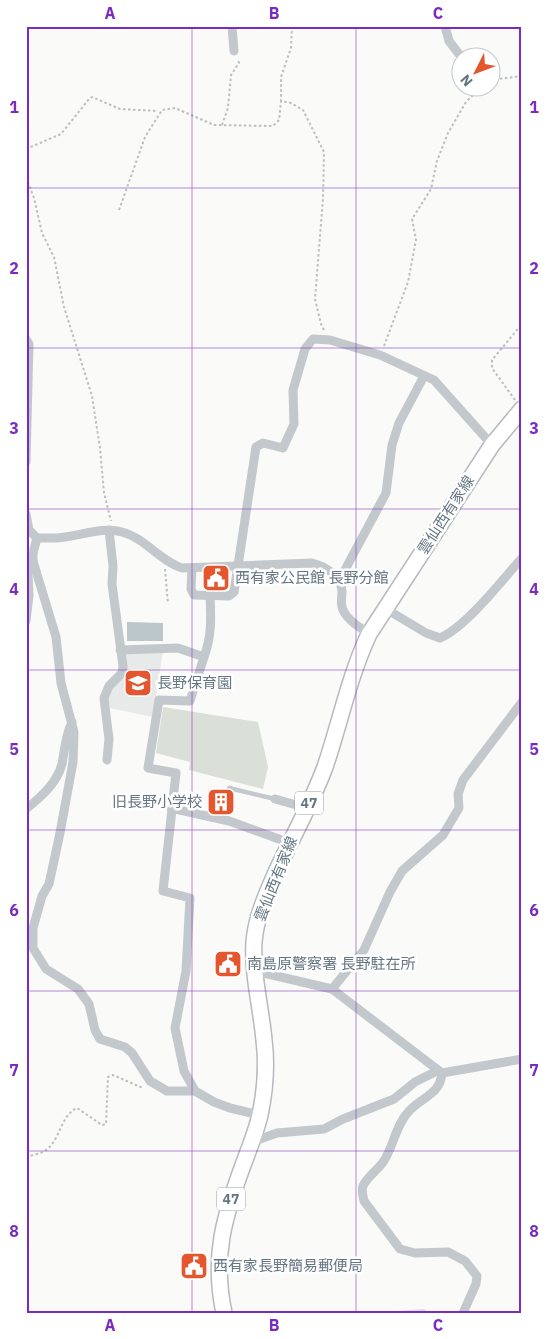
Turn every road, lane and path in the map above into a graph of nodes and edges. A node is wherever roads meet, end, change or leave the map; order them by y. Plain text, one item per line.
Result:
1 (232, 26) edge
2 (292, 26) edge
3 (445, 26) edge
4 (453, 48) edge
5 (234, 51) joint
6 (522, 76) edge
7 (500, 79) edge
8 (470, 98) edge
9 (281, 101) junction
10 (159, 112) junction
11 (222, 125) junction
12 (26, 149) edge
13 (26, 177) edge
14 (119, 210) dead end
15 (522, 324) edge
16 (26, 339) edge
17 (330, 340) junction
18 (380, 355) junction
19 (424, 376) junction
20 (522, 409) edge
21 (492, 444) junction
22 (26, 462) edge
23 (26, 514) edge
24 (111, 531) junction
25 (38, 538) junction
26 (522, 558) edge
27 (165, 559) junction
28 (33, 561) junction
29 (237, 567) junction
30 (192, 568) junction
31 (339, 581) junction
32 (210, 595) junction
33 (168, 604) dead end
34 (386, 609) junction
35 (26, 621) edge
36 (369, 634) junction
37 (120, 650) junction
38 (204, 657) junction
39 (522, 702) edge
40 (72, 722) junction
41 (107, 760) dead end
42 (229, 788) dead end
43 (275, 799) joint
44 (171, 808) junction
45 (307, 808) junction
46 (26, 809) edge
47 (290, 842) junction
48 (255, 971) junction
49 (332, 989) junction
50 (522, 1059) edge
51 (440, 1072) junction
52 (144, 1088) dead end
53 (196, 1091) junction
54 (260, 1115) junction
55 (252, 1142) junction
56 (26, 1157) edge
57 (224, 1313) edge
58 (463, 1313) edge

1 - 5 street
2 - 9 path
3 - 4 street
5 - 11 path
6 - 7 path
8 - 18 path
9 - 11 path
9 - 17 path
10 - 11 path
10 - 12 path
10 - 14 path
13 - 24 path
15 - 20 path
16 - 22 street
17 - 18 street
17 - 29 street
18 - 19 street
19 - 21 street
19 - 31 street
20 - 21 main road, 雲仙西有家線 / 47
21 - 34 main road, 雲仙西有家線 / 47
23 - 25 street
24 - 25 street
24 - 27 street
24 - 37 street
25 - 28 street
26 - 34 street
27 - 30 street
27 - 33 path
28 - 35 street
28 - 40 street
29 - 30 street
29 - 31 street
29 - 32 street
30 - 32 street
31 - 36 street
32 - 38 street
34 - 36 main road, 雲仙西有家線 / 47
36 - 45 main road, 雲仙西有家線 / 47
37 - 38 street
37 - 41 street
38 - 44 street
39 - 49 street
40 - 46 street
40 - 53 street
42 - 43 lane
43 - 45 street
44 - 47 street
44 - 53 street
45 - 47 main road, 雲仙西有家線 / 47
47 - 48 main road, 雲仙西有家線 / 47
48 - 49 street
48 - 54 main road, 雲仙西有家線 / 47
49 - 51 street
50 - 51 street
51 - 55 street
51 - 58 street
52 - 56 path
53 - 54 street
54 - 55 main road, 雲仙西有家線 / 47
55 - 57 main road, 雲仙西有家線 / 47

